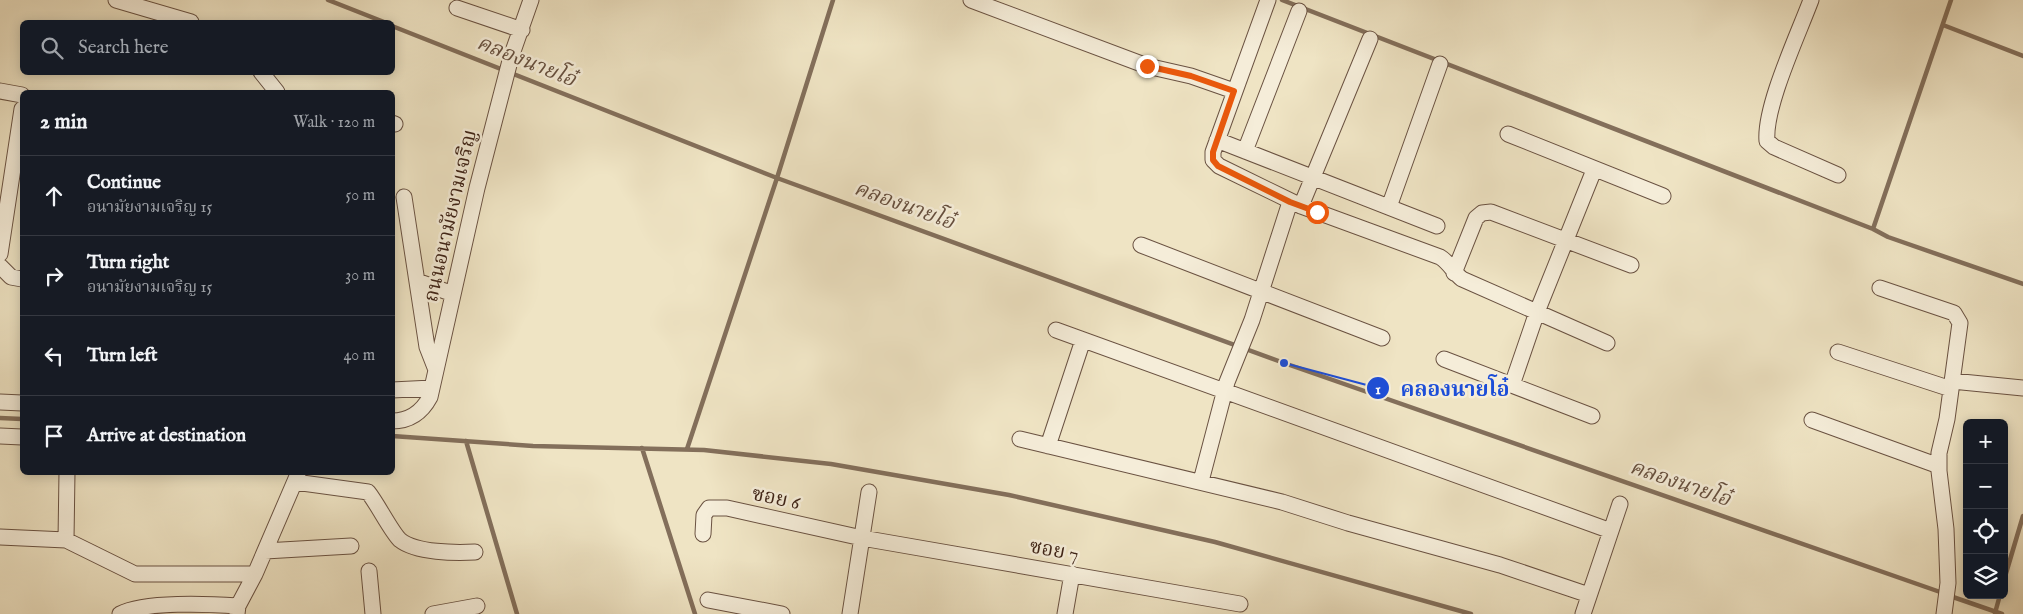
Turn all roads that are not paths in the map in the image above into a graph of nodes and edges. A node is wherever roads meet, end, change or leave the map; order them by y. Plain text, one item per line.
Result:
1 (116, 0) edge
2 (531, 0) edge
3 (971, 0) edge
4 (1811, 0) edge
5 (1266, 5) edge
6 (1010, 7) edge
7 (457, 8) dead end
8 (1299, 11) dead end
9 (184, 20) edge
10 (522, 30) junction
11 (1370, 39) dead end
12 (1440, 64) dead end
13 (263, 75) edge
14 (275, 90) edge
15 (0, 91) edge
16 (1234, 91) junction
17 (20, 95) edge
18 (20, 118) edge
19 (1508, 134) dead end
20 (1217, 140) junction
21 (1245, 151) junction
22 (1594, 170) junction
23 (1838, 175) dead end
24 (1314, 176) junction
25 (6, 183) edge
26 (1663, 196) dead end
27 (404, 197) dead end
28 (1296, 204) junction
29 (1389, 207) junction
30 (1437, 226) dead end
31 (1566, 239) junction
32 (1141, 245) dead end
33 (0, 254) edge
34 (1631, 265) dead end
35 (0, 266) edge
36 (1454, 273) junction
37 (20, 279) edge
38 (417, 281) junction
39 (1880, 288) dead end
40 (1262, 291) junction
41 (453, 294) junction
42 (1537, 312) junction
43 (1056, 330) dead end
44 (1382, 338) dead end
45 (1083, 340) junction
46 (1607, 343) dead end
47 (1838, 352) dead end
48 (1444, 359) dead end
49 (436, 370) junction
50 (1512, 385) junction
51 (1952, 385) junction
52 (432, 388) junction
53 (2023, 388) edge
54 (395, 390) edge
55 (1224, 391) junction
56 (0, 402) edge
57 (20, 403) edge
58 (1592, 416) dead end
59 (395, 420) edge
60 (1812, 420) dead end
61 (0, 436) edge
62 (20, 437) edge
63 (1020, 439) dead end
64 (1048, 446) junction
65 (1939, 466) junction
66 (67, 475) edge
67 (297, 477) edge
68 (1201, 481) junction
69 (869, 492) dead end
70 (1620, 504) dead end
71 (1611, 532) junction
72 (703, 534) dead end
73 (0, 538) edge
74 (862, 538) junction
75 (66, 540) junction
76 (351, 546) dead end
77 (265, 551) junction
78 (475, 552) dead end
79 (369, 571) dead end
80 (255, 574) junction
81 (1072, 574) junction
82 (1589, 595) junction
83 (708, 600) dead end
84 (1240, 604) dead end
85 (478, 606) dead end
86 (237, 610) edge
87 (120, 614) edge
88 (373, 614) edge
89 (433, 614) edge
90 (782, 614) edge
91 (850, 614) edge
92 (1065, 614) edge
93 (1583, 614) edge
94 (1944, 614) edge

1 - 9 street
2 - 10 street, ถนนอนามัยงามเจริญ
3 - 6 street
4 - 23 street
5 - 16 street
6 - 16 street
7 - 10 street
8 - 21 street
10 - 41 street, ถนนอนามัยงามเจริญ
11 - 24 street
12 - 29 street
13 - 14 street
15 - 17 street
16 - 20 street
18 - 25 street
19 - 22 street
20 - 21 street
20 - 28 street
21 - 24 street
22 - 26 street
22 - 31 street
24 - 28 street
24 - 29 street
25 - 33 street
27 - 38 street
28 - 36 street
28 - 40 street
29 - 30 street
31 - 34 street
31 - 36 street
31 - 42 street
32 - 40 street
35 - 37 street
36 - 42 street
38 - 41 street
38 - 49 street
39 - 51 street
40 - 44 street
40 - 55 street
41 - 49 street, ถนนอนามัยงามเจริญ
42 - 46 street
42 - 50 street
43 - 45 street
45 - 55 street
45 - 64 street
47 - 51 street
48 - 50 street
49 - 52 street, ถนนอนามัยงามเจริญ
50 - 58 street
51 - 53 street
51 - 65 street
52 - 54 street
52 - 59 street, ถนนอนามัยงามเจริญ
55 - 68 street
55 - 71 street
56 - 57 street
60 - 65 street
61 - 62 street
63 - 64 street
64 - 68 street
65 - 94 street
66 - 75 street
67 - 77 street
67 - 78 street
68 - 82 street
69 - 74 street
70 - 71 street
71 - 82 street
72 - 74 street, ซอย 6
73 - 75 street
74 - 81 street, ซอย 7
74 - 91 street
75 - 80 street
76 - 77 street
77 - 80 street
79 - 88 street
80 - 86 street
81 - 84 street, ซอย 7
81 - 92 street
82 - 93 street
83 - 90 street
85 - 89 street
86 - 87 street

